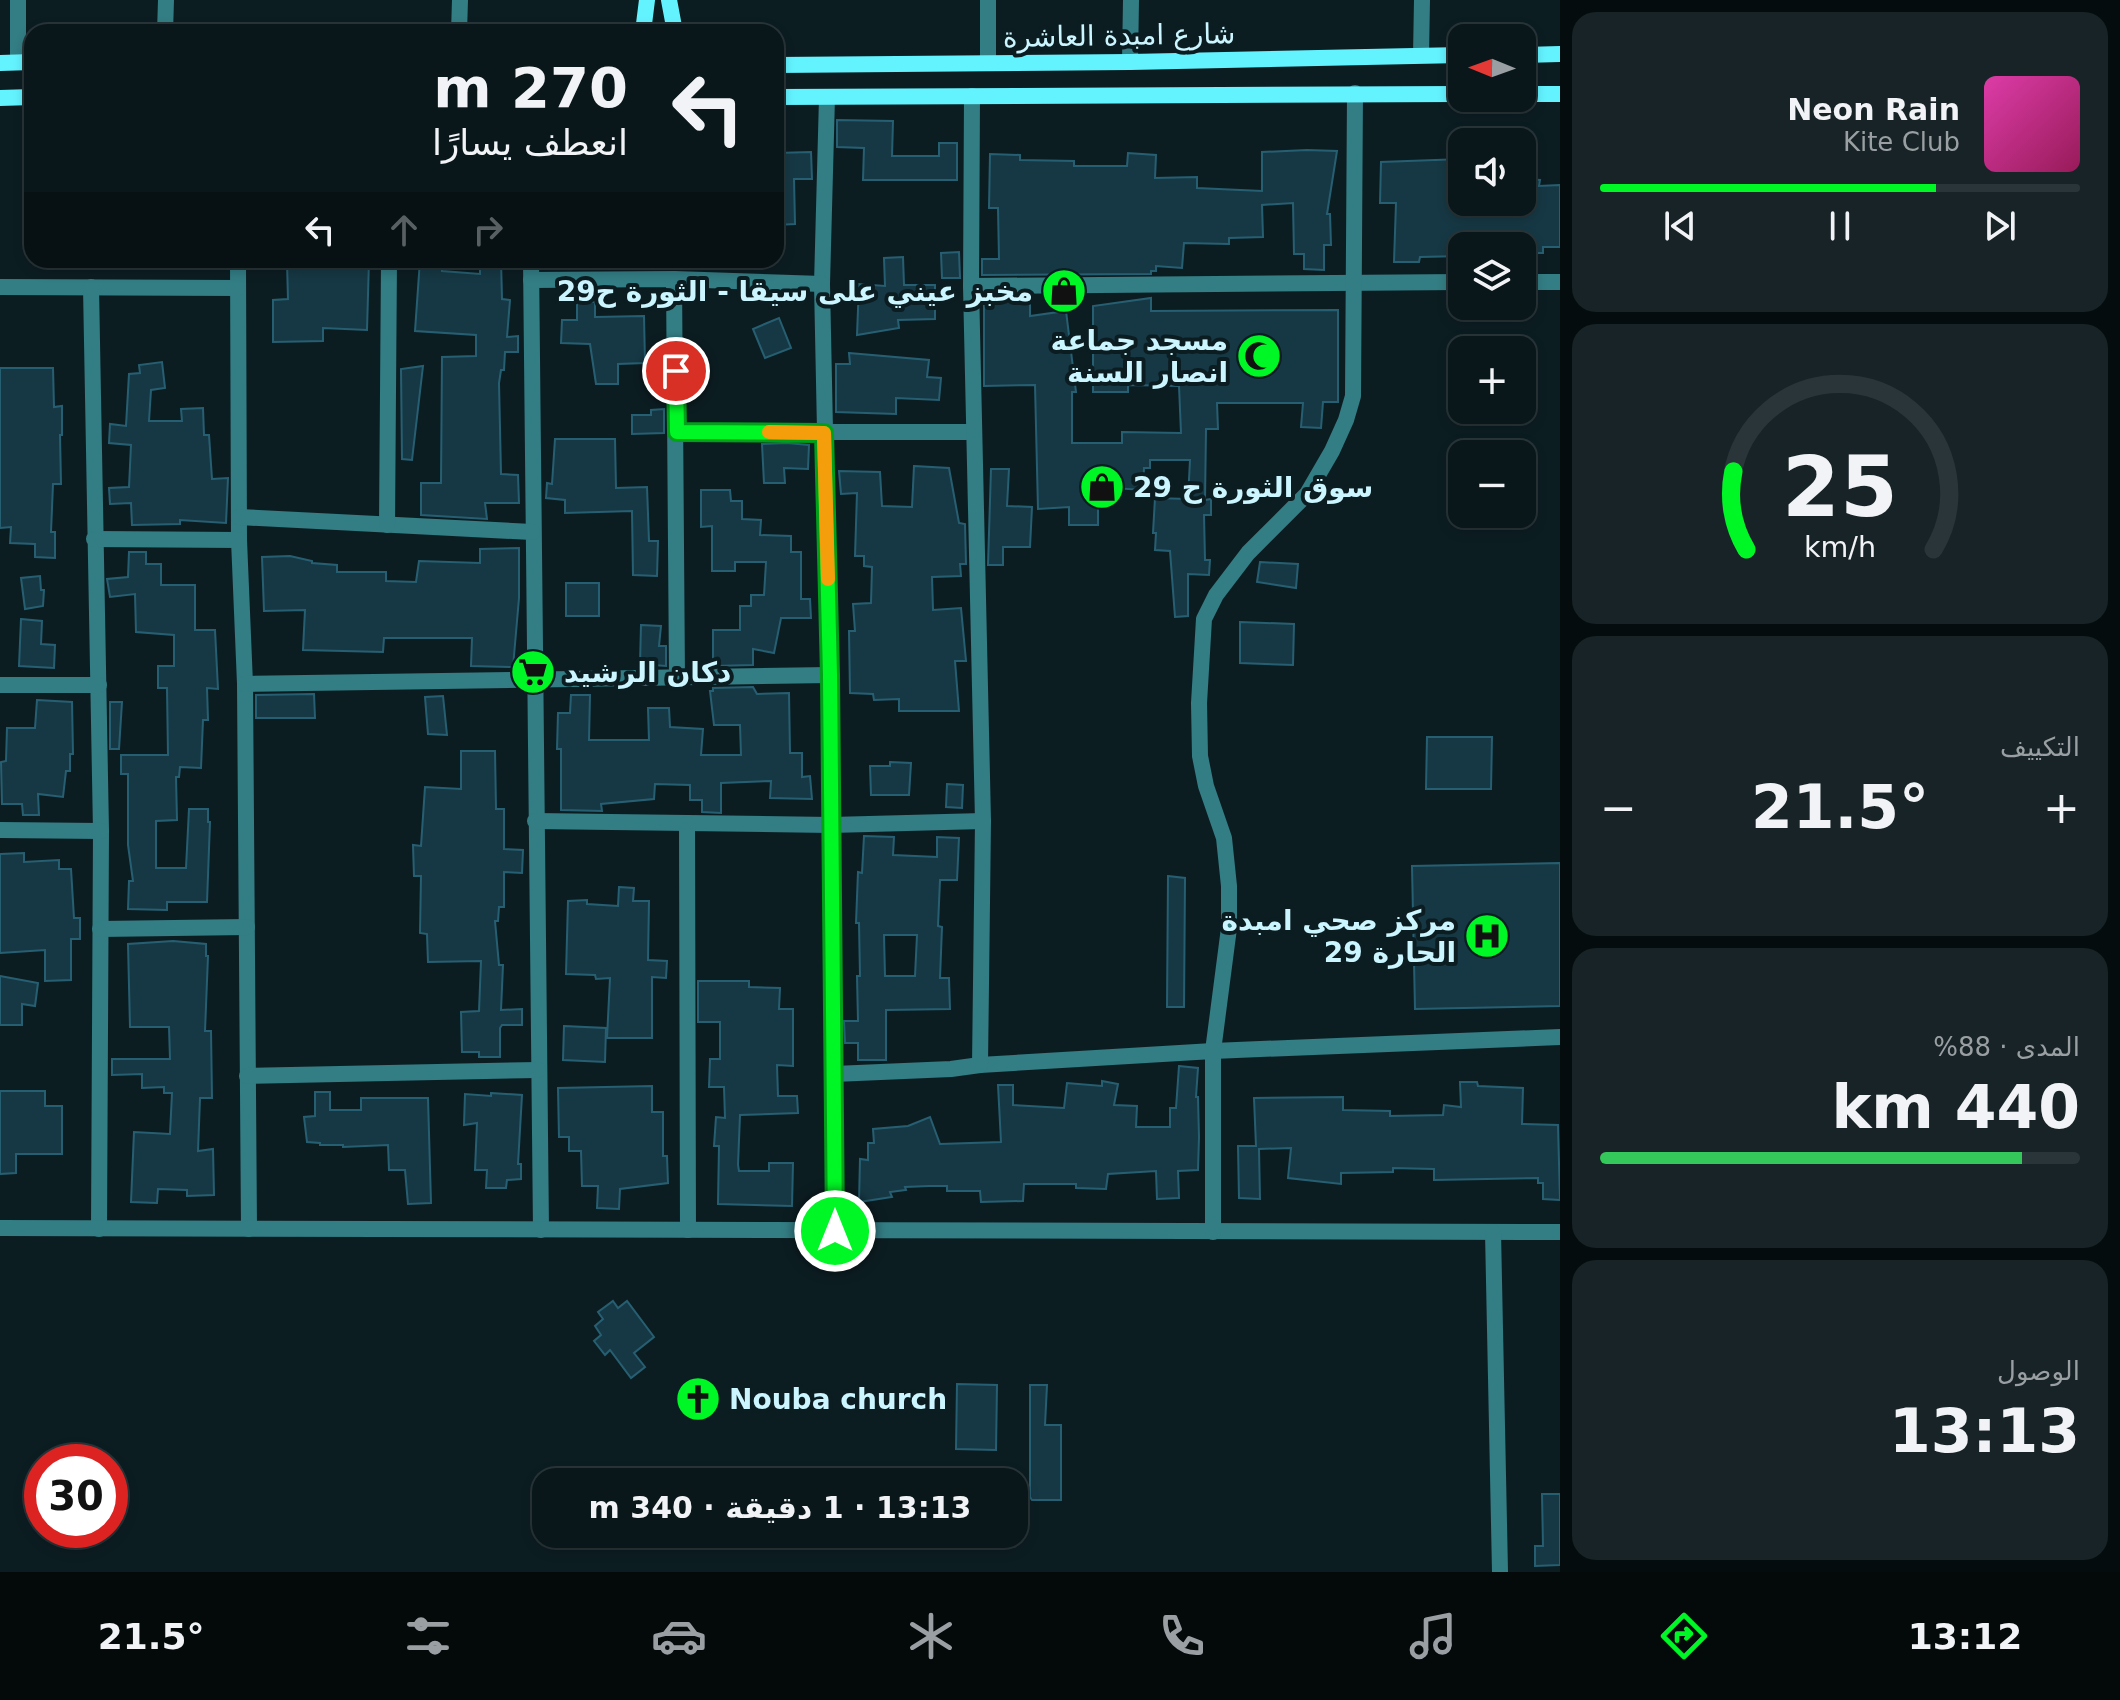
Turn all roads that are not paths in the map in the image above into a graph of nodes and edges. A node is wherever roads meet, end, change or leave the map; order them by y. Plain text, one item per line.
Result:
1 (18, 0) edge
2 (166, 0) edge
3 (460, 0) edge
4 (647, 0) edge
5 (669, 0) edge
6 (988, 0) edge
7 (1131, 0) edge
8 (1422, 0) edge
9 (165, 24) edge
10 (459, 24) edge
11 (644, 24) edge
12 (674, 24) edge
13 (24, 53) edge
14 (1560, 54) edge
15 (1421, 55) junction
16 (1448, 55) edge
17 (1536, 55) edge
18 (24, 62) edge
19 (1130, 62) junction
20 (0, 63) edge
21 (988, 63) junction
22 (784, 65) edge
23 (1355, 93) junction
24 (1448, 94) edge
25 (1536, 94) edge
26 (1560, 94) edge
27 (972, 96) junction
28 (24, 97) edge
29 (784, 97) edge
30 (827, 97) junction
31 (0, 98) edge
32 (238, 268) edge
33 (389, 268) edge
34 (531, 268) edge
35 (674, 279) junction
36 (531, 280) junction
37 (1448, 282) edge
38 (1536, 282) edge
39 (1560, 282) edge
40 (1353, 283) junction
41 (822, 284) junction
42 (971, 286) junction
43 (0, 287) edge
44 (91, 287) junction
45 (238, 288) junction
46 (677, 432) junction
47 (973, 432) junction
48 (824, 433) junction
49 (239, 517) junction
50 (387, 525) junction
51 (532, 532) junction
52 (94, 539) junction
53 (239, 540) junction
54 (830, 675) junction
55 (677, 678) junction
56 (535, 679) junction
57 (245, 684) junction
58 (0, 685) edge
59 (99, 685) junction
60 (535, 821) junction
61 (983, 821) junction
62 (687, 824) junction
63 (831, 825) junction
64 (0, 830) edge
65 (101, 831) junction
66 (247, 927) junction
67 (100, 929) junction
68 (1560, 1037) edge
69 (1213, 1051) junction
70 (980, 1065) junction
71 (538, 1070) junction
72 (834, 1074) junction
73 (247, 1076) junction
74 (0, 1228) edge
75 (99, 1229) junction
76 (249, 1229) junction
77 (541, 1230) junction
78 (688, 1230) junction
79 (835, 1231) junction
80 (1213, 1232) junction
81 (1493, 1232) junction
82 (1560, 1232) edge
83 (1500, 1572) edge

1 - 13 street
2 - 9 street
3 - 10 street
4 - 11 main road
5 - 12 main road
6 - 21 street
7 - 19 street
8 - 15 street
14 - 17 main road
15 - 16 main road, شارع امبدة العاشرة
15 - 19 main road, شارع امبدة العاشرة
18 - 20 main road
19 - 21 main road, شارع امبدة العاشرة
21 - 22 main road, شارع امبدة العاشرة
23 - 24 main road, شارع امبدة العاشرة
23 - 27 main road, شارع امبدة العاشرة
23 - 40 street
25 - 26 main road
27 - 30 main road, شارع امبدة العاشرة
27 - 42 street
28 - 31 main road
29 - 30 main road, شارع امبدة العاشرة
30 - 41 street
32 - 45 street
33 - 50 street
34 - 36 street
35 - 36 street
35 - 41 street
35 - 46 street
36 - 51 street
37 - 40 street
38 - 39 street
40 - 42 street
40 - 69 street
41 - 48 street
42 - 47 street
43 - 44 street
44 - 45 street
44 - 52 street
45 - 49 street
46 - 48 street
46 - 55 street
47 - 48 street
47 - 61 street
48 - 54 street
49 - 50 street
49 - 53 street
50 - 51 street
51 - 56 street
52 - 53 street
52 - 59 street
53 - 57 street
54 - 55 street
54 - 63 street
55 - 56 street
56 - 57 street
56 - 60 street
57 - 66 street
58 - 59 street
59 - 65 street
60 - 62 street
60 - 71 street
61 - 63 street
61 - 70 street
62 - 63 street
62 - 78 street
63 - 72 street
64 - 65 street
65 - 67 street
66 - 67 street
66 - 73 street
67 - 75 street
68 - 69 street
69 - 70 street
69 - 80 street
70 - 72 street
71 - 73 street
71 - 77 street
72 - 79 street
73 - 76 street
74 - 75 street
75 - 76 street
76 - 77 street
77 - 78 street
78 - 79 street
79 - 80 street
80 - 81 street
81 - 82 street
81 - 83 street

